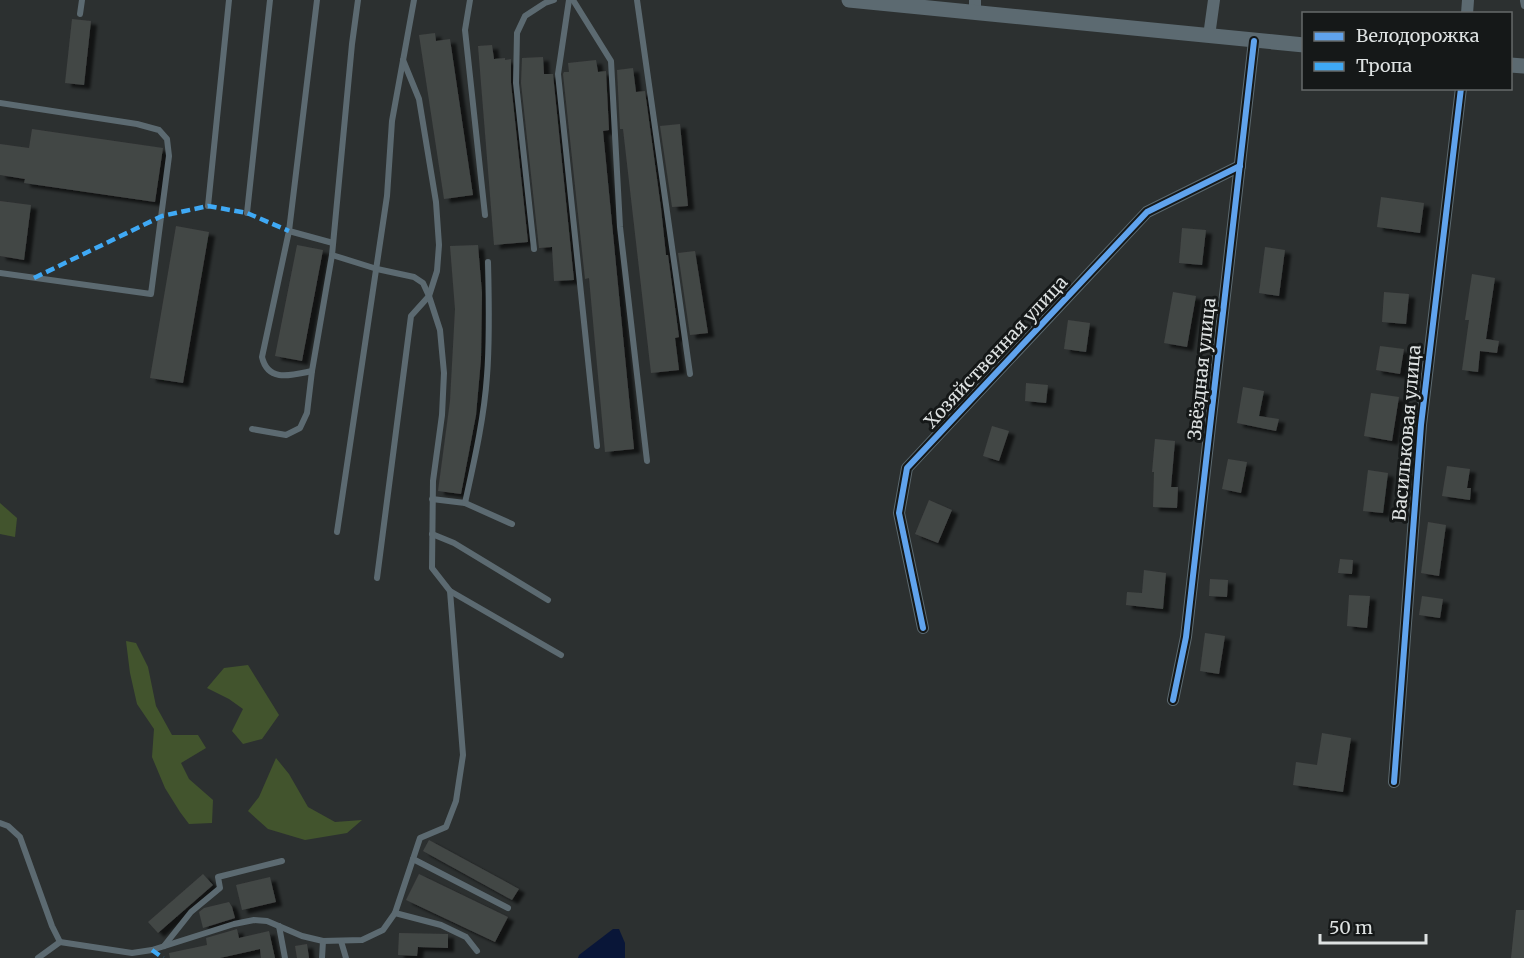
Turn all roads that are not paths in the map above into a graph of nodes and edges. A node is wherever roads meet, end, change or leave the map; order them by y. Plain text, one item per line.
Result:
1 (82, 0) edge
2 (229, 0) edge
3 (270, 0) edge
4 (317, 0) edge
5 (358, 0) edge
6 (414, 0) edge
7 (470, 0) edge
8 (554, 0) edge
9 (571, 0) edge
10 (637, 0) edge
11 (849, 0) edge
12 (1214, 0) edge
13 (1523, 1) edge
14 (1524, 6) edge
15 (975, 7) edge
16 (80, 14) dead end
17 (1209, 36) junction
18 (1254, 40) junction
19 (1302, 45) edge
20 (403, 59) junction
21 (1461, 90) edge
22 (0, 104) edge
23 (1240, 166) junction
24 (208, 206) dead end
25 (247, 213) dead end
26 (485, 214) dead end
27 (289, 231) junction
28 (333, 243) junction
29 (534, 249) dead end
30 (332, 255) junction
31 (488, 262) dead end
32 (377, 269) junction
33 (0, 273) edge
34 (429, 296) junction
35 (312, 371) junction
36 (690, 374) dead end
37 (252, 429) dead end
38 (597, 446) dead end
39 (647, 461) dead end
40 (432, 499) junction
41 (465, 503) junction
42 (512, 524) dead end
43 (337, 532) dead end
44 (432, 534) junction
45 (376, 578) dead end
46 (450, 591) junction
47 (548, 600) dead end
48 (923, 628) dead end
49 (561, 655) dead end
50 (1173, 700) dead end
51 (1394, 782) dead end
52 (0, 824) edge
53 (413, 859) junction
54 (282, 861) dead end
55 (508, 908) dead end
56 (395, 914) junction
57 (279, 926) junction
58 (323, 941) junction
59 (341, 941) junction
60 (60, 942) junction
61 (164, 947) junction
62 (477, 951) dead end
63 (38, 958) edge
64 (285, 958) edge
65 (322, 958) edge
66 (346, 958) edge

1 - 16 lane
2 - 24 lane
3 - 25 lane
4 - 27 lane
5 - 28 lane
6 - 20 lane
7 - 26 lane
8 - 29 lane
9 - 38 lane
9 - 39 lane
10 - 36 lane
11 - 15 street
12 - 17 street
13 - 14 lane
15 - 17 street
17 - 18 street
18 - 19 street
18 - 23 street, Звёздная улица
20 - 32 lane
20 - 34 lane
21 - 51 street, Васильковая улица
22 - 33 lane
23 - 48 street, Хозяйственная улица
23 - 50 street, Звёздная улица
27 - 28 lane
27 - 35 lane
28 - 30 lane
30 - 32 lane
30 - 35 lane
31 - 41 lane
32 - 34 lane
32 - 43 lane
34 - 40 lane
34 - 45 lane
35 - 37 lane
40 - 41 lane
40 - 44 lane
41 - 42 lane
44 - 46 lane
44 - 47 lane
46 - 49 lane
46 - 53 lane
52 - 60 lane
53 - 55 lane
53 - 56 lane
54 - 61 lane
56 - 59 lane
56 - 62 lane
57 - 58 lane
57 - 61 lane
57 - 64 lane
58 - 59 lane
58 - 65 lane
59 - 66 lane
60 - 61 lane
60 - 63 lane

